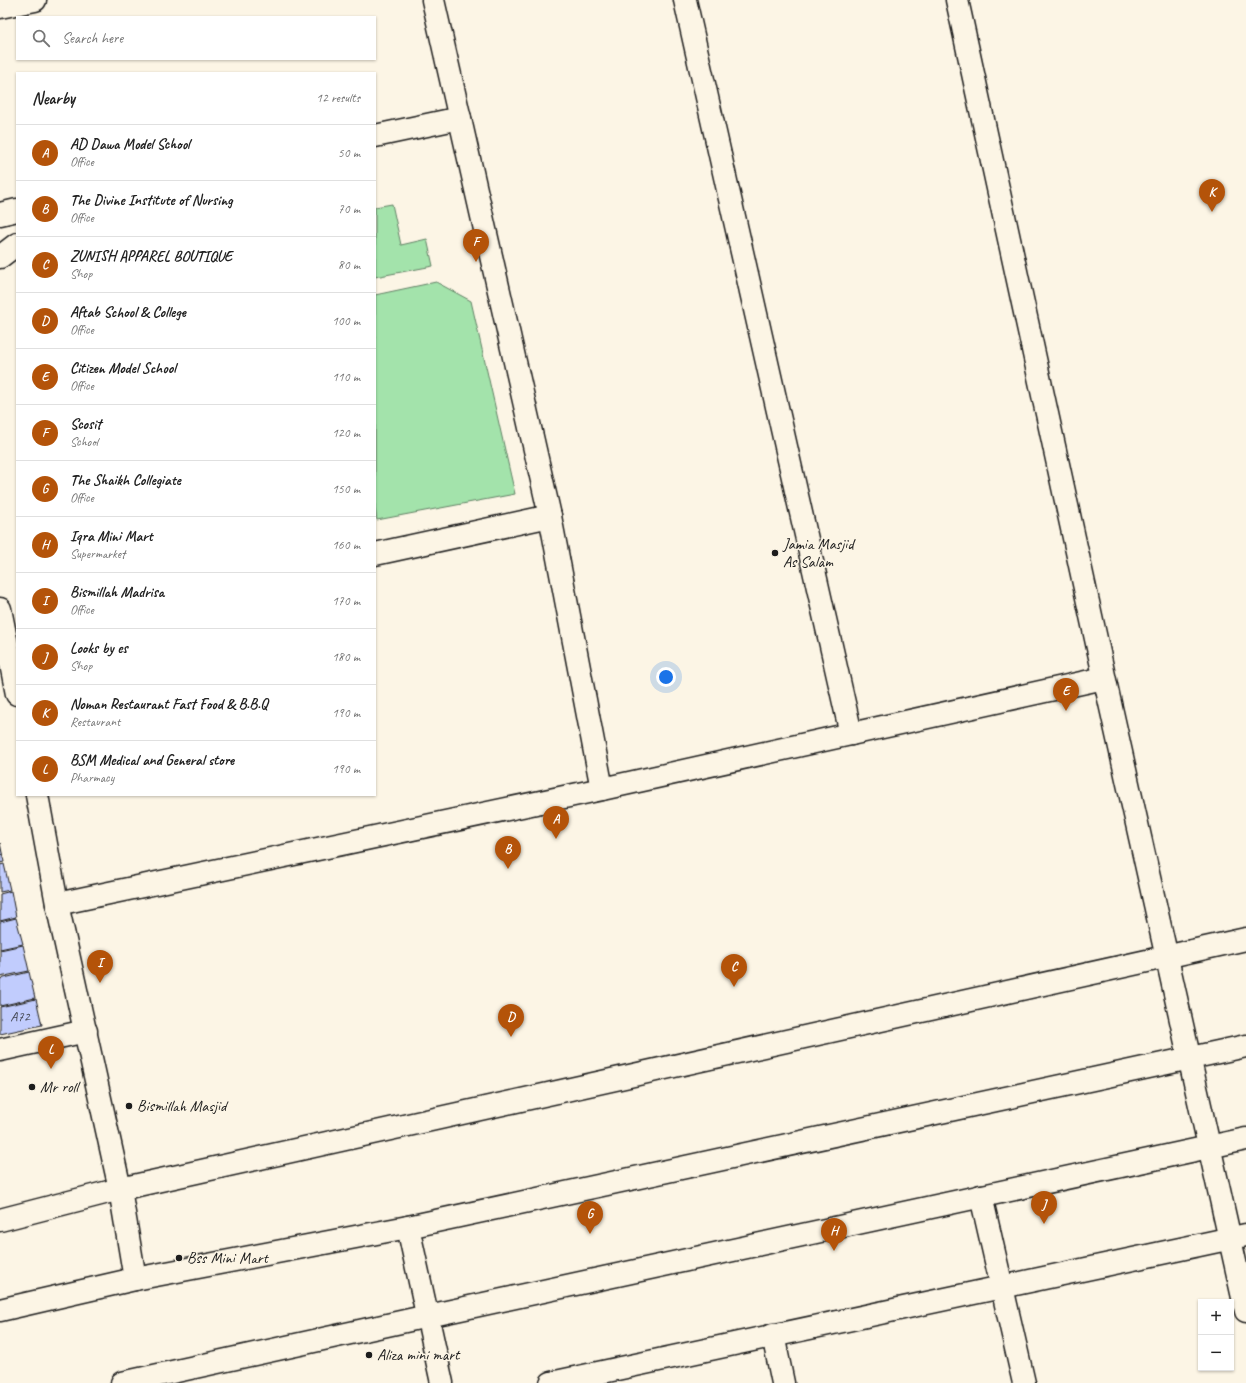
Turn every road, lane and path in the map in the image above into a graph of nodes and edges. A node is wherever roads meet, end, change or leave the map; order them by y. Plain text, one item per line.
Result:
1 (35, 0) edge
2 (433, 0) edge
3 (685, 0) edge
4 (957, 0) edge
5 (0, 8) edge
6 (460, 118) junction
7 (376, 136) edge
8 (16, 210) edge
9 (0, 214) edge
10 (16, 245) edge
11 (0, 257) edge
12 (550, 516) junction
13 (376, 554) edge
14 (0, 609) edge
15 (7, 632) edge
16 (1104, 678) junction
17 (16, 688) edge
18 (851, 734) junction
19 (602, 789) junction
20 (36, 796) edge
21 (58, 904) junction
22 (1246, 939) edge
23 (1166, 957) junction
24 (86, 1031) junction
25 (1246, 1046) edge
26 (0, 1050) edge
27 (1188, 1058) junction
28 (1246, 1139) edge
29 (1208, 1147) junction
30 (120, 1189) junction
31 (981, 1196) junction
32 (0, 1220) edge
33 (408, 1227) junction
34 (1238, 1236) edge
35 (135, 1279) junction
36 (1002, 1286) junction
37 (0, 1310) edge
38 (1246, 1311) edge
39 (428, 1316) junction
40 (773, 1335) junction
41 (629, 1375) edge
42 (122, 1383) edge
43 (442, 1383) edge
44 (551, 1383) edge
45 (783, 1383) edge
46 (1024, 1383) edge

1 - 5 street
2 - 6 street
3 - 18 street
4 - 16 street
6 - 7 street
6 - 12 street
8 - 9 street
10 - 11 street
12 - 13 street
12 - 19 street
14 - 15 street
15 - 17 street
16 - 18 street
16 - 23 street
18 - 19 street
19 - 21 street
20 - 21 street
21 - 24 street
22 - 23 street
23 - 27 street
23 - 30 street
24 - 26 street
24 - 30 street
25 - 27 street
27 - 29 street
27 - 33 street
28 - 29 street
29 - 31 street
29 - 34 street
30 - 32 street
30 - 35 street
31 - 36 street
31 - 39 street
33 - 35 street
33 - 39 street
34 - 36 street
34 - 38 street
35 - 37 street
36 - 40 street
36 - 46 street
39 - 42 street
39 - 43 street
40 - 41 street
40 - 45 street
41 - 44 street

